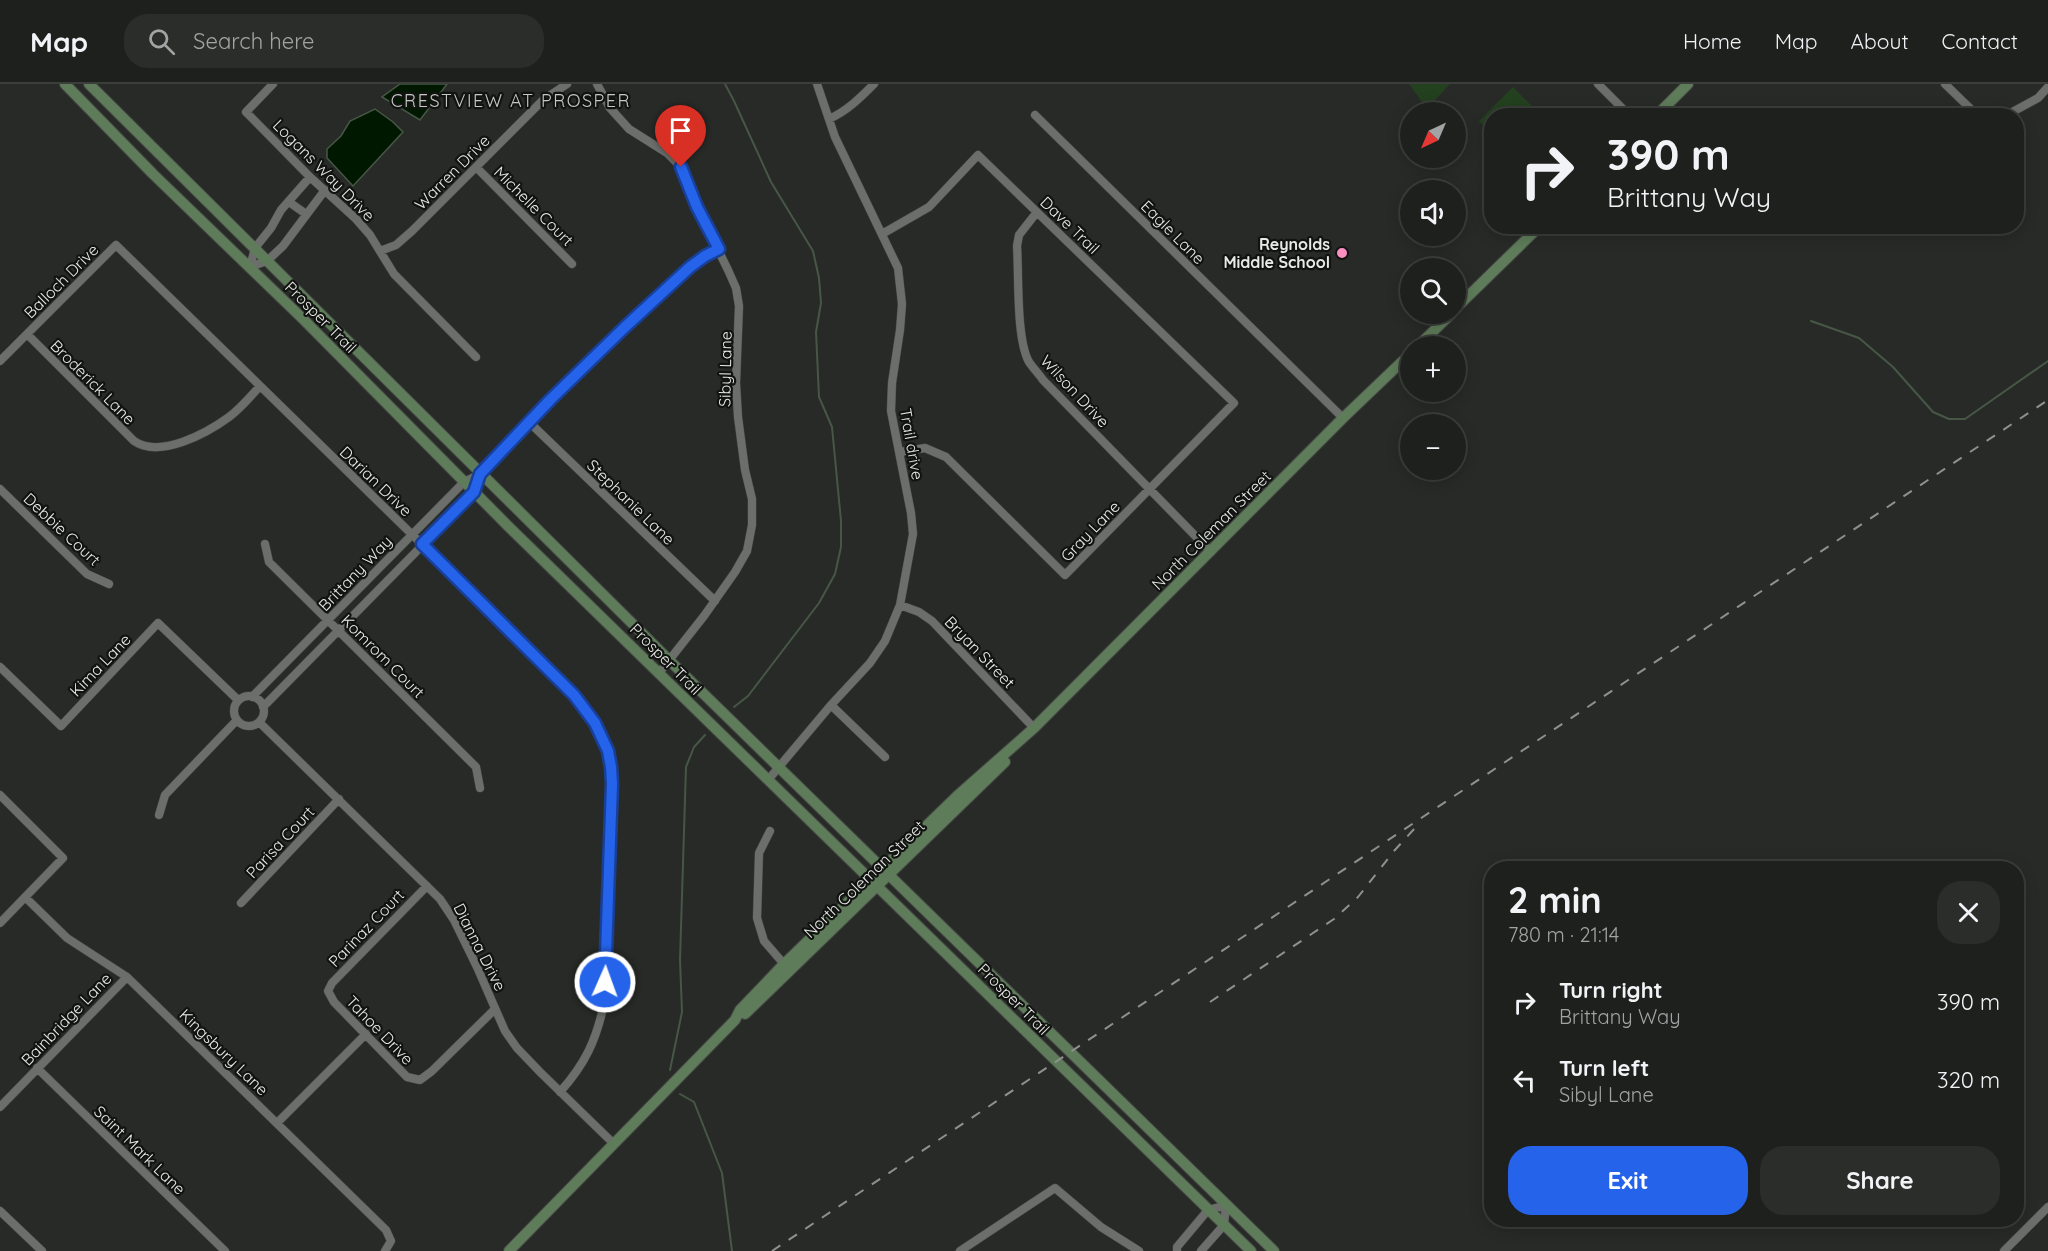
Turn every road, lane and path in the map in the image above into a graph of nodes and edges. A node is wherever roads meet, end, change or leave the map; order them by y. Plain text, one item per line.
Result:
1 (65, 84) edge
2 (89, 84) edge
3 (273, 84) edge
4 (567, 84) edge
5 (597, 84) edge
6 (817, 84) edge
7 (874, 84) edge
8 (1598, 84) edge
9 (1688, 84) edge
10 (1946, 84) edge
11 (2048, 87) edge
12 (1622, 108) edge
13 (1664, 108) edge
14 (1970, 108) edge
15 (2020, 108) edge
16 (1035, 115) dead end
17 (829, 119) junction
18 (476, 167) junction
19 (310, 177) junction
20 (325, 190) junction
21 (289, 202) junction
22 (1036, 212) junction
23 (306, 214) junction
24 (882, 234) junction
25 (1532, 234) edge
26 (116, 245) joint
27 (255, 248) junction
28 (719, 249) junction
29 (380, 251) junction
30 (267, 261) junction
31 (572, 264) dead end
32 (250, 267) junction
33 (1466, 298) edge
34 (1441, 324) edge
35 (27, 334) junction
36 (1428, 336) edge
37 (476, 357) dead end
38 (0, 361) edge
39 (1400, 364) edge
40 (260, 386) junction
41 (1234, 403) joint
42 (1343, 418) junction
43 (529, 422) junction
44 (900, 452) junction
45 (480, 474) junction
46 (464, 482) junction
47 (0, 489) edge
48 (1150, 489) junction
49 (474, 492) junction
50 (412, 534) junction
51 (265, 544) dead end
52 (422, 544) junction
53 (1211, 552) junction
54 (109, 584) dead end
55 (715, 601) junction
56 (900, 605) junction
57 (328, 620) junction
58 (338, 630) junction
59 (670, 662) junction
60 (0, 667) edge
61 (659, 673) junction
62 (252, 697) junction
63 (238, 700) junction
64 (831, 705) junction
65 (263, 707) junction
66 (237, 720) junction
67 (260, 722) junction
68 (1034, 728) junction
69 (885, 757) dead end
70 (779, 769) junction
71 (768, 780) junction
72 (480, 788) dead end
73 (0, 795) edge
74 (339, 799) junction
75 (159, 815) dead end
76 (770, 831) dead end
77 (884, 872) junction
78 (875, 882) junction
79 (427, 886) junction
80 (25, 897) junction
81 (241, 903) dead end
82 (0, 923) edge
83 (784, 964) junction
84 (127, 977) junction
85 (328, 991) joint
86 (495, 1009) junction
87 (735, 1020) junction
88 (366, 1035) junction
89 (37, 1068) junction
90 (560, 1092) junction
91 (0, 1107) edge
92 (277, 1123) junction
93 (613, 1143) junction
94 (1226, 1205) junction
95 (2048, 1207) edge
96 (0, 1210) edge
97 (1208, 1210) junction
98 (1224, 1225) junction
99 (42, 1251) edge
100 (225, 1251) edge
101 (385, 1251) edge
102 (509, 1251) edge
103 (960, 1251) edge
104 (1139, 1251) edge
105 (1176, 1251) edge
106 (1201, 1251) edge
107 (1251, 1251) edge
108 (1274, 1251) edge
109 (2004, 1251) edge

1 - 32 main road, Prosper Trail
2 - 27 main road, Prosper Trail
3 - 19 street, Logans Way Drive
4 - 18 street, Warren Drive
5 - 28 street, Sibyl Lane
6 - 17 street, Trail drive
7 - 17 street
8 - 12 street
9 - 13 main road
10 - 14 street
11 - 15 street
16 - 42 street, Eagle Lane
17 - 24 street, Trail drive
18 - 29 street, Warren Drive
18 - 31 street, Michelle Court
19 - 20 street, Logans Way Drive
19 - 21 street
20 - 23 street
20 - 29 street, Logans Way Drive
21 - 23 street
21 - 27 street
22 - 24 street, Dave Trail
22 - 41 street, Dave Trail
22 - 48 street, Wilson Drive
23 - 30 street
24 - 44 street, Trail drive
25 - 33 main road
26 - 35 street, Balloch Drive
26 - 40 street, Darian Drive
27 - 30 main road, Prosper Trail
27 - 32 street
28 - 43 street, Brittany Way
28 - 55 street, Sibyl Lane
29 - 37 street, Logans Way Drive
30 - 32 street
30 - 45 main road, Prosper Trail
32 - 46 main road, Prosper Trail
34 - 36 main road
35 - 38 street, Balloch Drive
35 - 40 street, Broderick Lane
39 - 42 main road, North Coleman Street
40 - 50 street, Darian Drive
41 - 48 street, Gray Lane
42 - 53 main road, North Coleman Street
43 - 45 street, Brittany Way
43 - 55 street, Stephanie Lane
44 - 48 street, Gray Lane
44 - 56 street, Trail drive
45 - 46 street, Brittany Way
45 - 49 street, Brittany Way
45 - 59 main road, Prosper Trail
46 - 49 main road, Prosper Trail
46 - 50 street, Brittany Way
47 - 54 street, Debbie Court
48 - 53 street, Wilson Drive
49 - 52 street, Brittany Way
49 - 61 main road, Prosper Trail
50 - 52 street, Darian Drive
50 - 57 street, Brittany Way
51 - 57 street, Komrom Court
52 - 58 street, Brittany Way
52 - 90 street, Darian Drive
53 - 68 main road, North Coleman Street
55 - 59 street, Sibyl Lane
56 - 64 street, Trail drive
56 - 68 street, Bryan Street
57 - 58 street, Komrom Court
57 - 62 street, Brittany Way
58 - 65 street, Brittany Way
58 - 72 street, Komrom Court
59 - 61 street, Sibyl Lane
59 - 70 main road, Prosper Trail
60 - 63 street, Kima Lane
61 - 71 main road, Prosper Trail
62 - 63 street
62 - 65 street
63 - 66 street
64 - 69 street
64 - 70 street, Trail drive
65 - 67 street
66 - 67 street
66 - 75 street
67 - 74 street, Dianna Drive
68 - 77 main road, North Coleman Street
70 - 71 street, Trail drive
70 - 77 main road, Prosper Trail
71 - 78 main road, Prosper Trail
73 - 80 street
74 - 79 street, Dianna Drive
74 - 81 street, Parisa Court
76 - 83 street
77 - 78 main road, North Coleman Street
77 - 94 main road, Prosper Trail
78 - 83 main road, North Coleman Street
78 - 87 main road, North Coleman Street
78 - 97 main road, Prosper Trail
79 - 85 street, Parinaz Court
79 - 86 street, Dianna Drive
80 - 82 street
80 - 84 street, Kingsbury Lane
83 - 87 main road, North Coleman Street
84 - 89 street, Bainbridge Lane
84 - 92 street, Kingsbury Lane
85 - 88 street, Tahoe Drive
86 - 88 street, Tahoe Drive
86 - 90 street, Dianna Drive
87 - 93 main road, North Coleman Street
88 - 92 street
89 - 91 street, Bainbridge Lane
89 - 100 street, Saint Mark Lane
90 - 93 street, Dianna Drive
92 - 101 street, Kingsbury Lane
93 - 102 main road, North Coleman Street
94 - 97 street
94 - 98 street
94 - 108 main road, Prosper Trail
95 - 109 street
96 - 99 street
97 - 98 main road, Prosper Trail
97 - 105 street
98 - 106 street
98 - 107 main road, Prosper Trail
103 - 104 street

